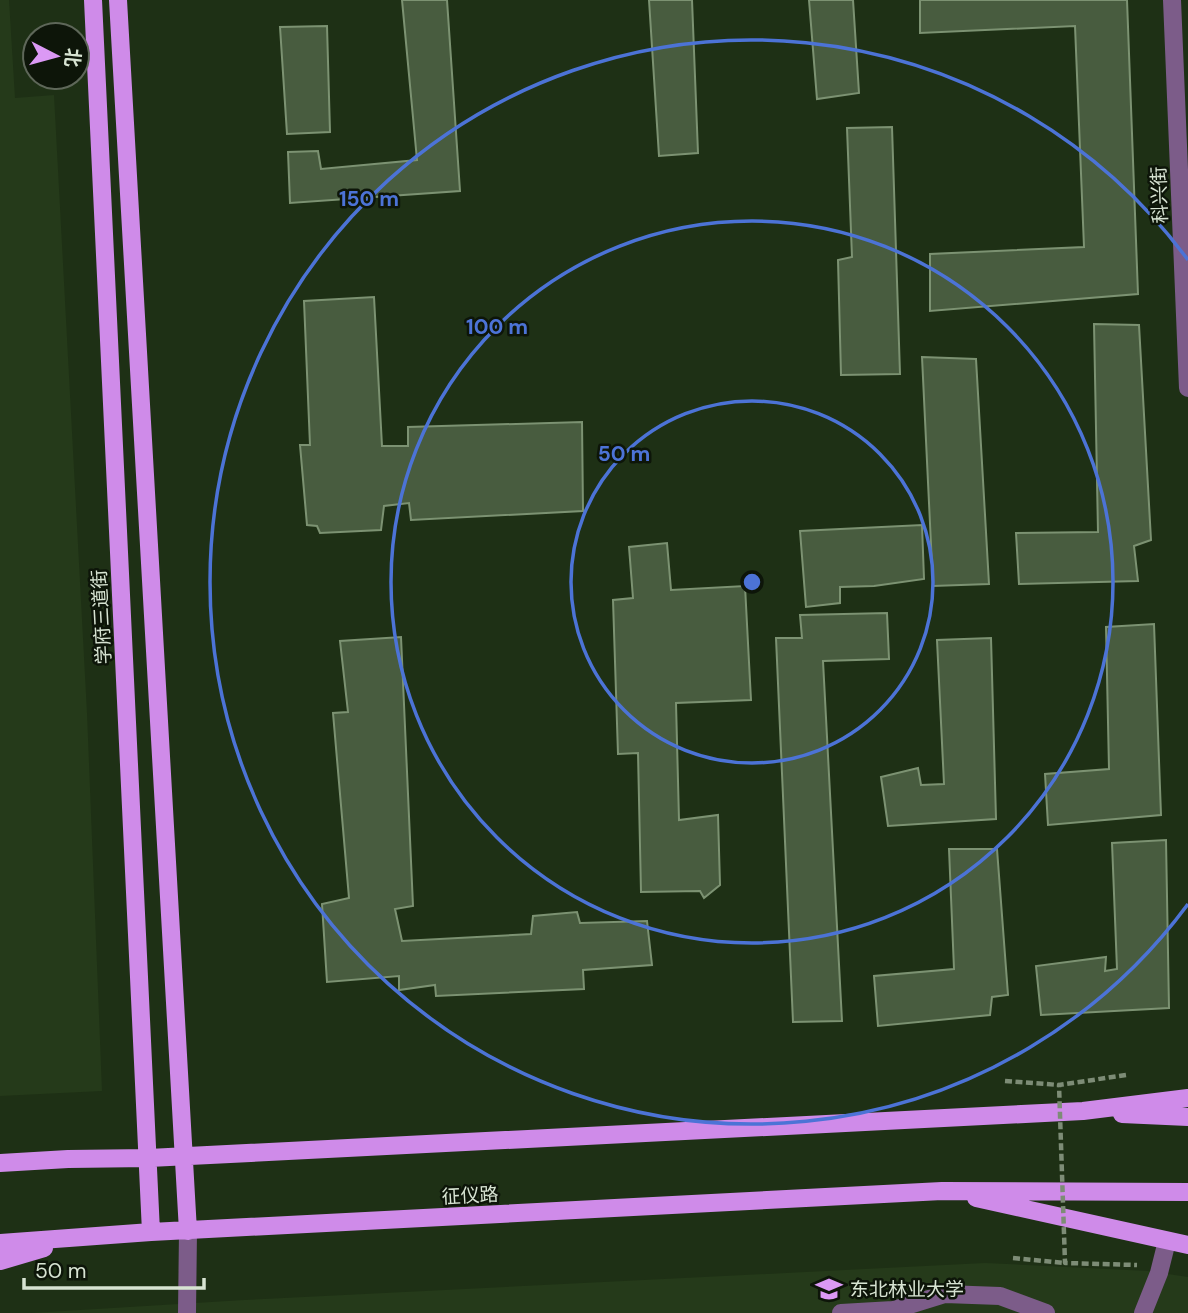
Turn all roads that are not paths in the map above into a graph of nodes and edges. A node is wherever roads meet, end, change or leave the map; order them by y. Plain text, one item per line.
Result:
1 (93, 0) edge
2 (118, 0) edge
3 (1172, 0) edge
4 (1188, 388) edge
5 (1188, 1098) edge
6 (1083, 1111) junction
7 (1188, 1117) edge
8 (0, 1152) edge
9 (185, 1156) junction
10 (149, 1158) junction
11 (68, 1159) junction
12 (0, 1163) edge
13 (942, 1191) junction
14 (1188, 1192) edge
15 (188, 1231) junction
16 (151, 1232) junction
17 (72, 1239) junction
18 (1167, 1241) junction
19 (0, 1243) edge
20 (1188, 1245) edge
21 (0, 1261) edge
22 (925, 1307) edge
23 (187, 1313) edge
24 (841, 1313) edge
25 (1046, 1313) edge
26 (1143, 1313) edge

1 - 10 main road, 学府三道街
2 - 9 main road
3 - 4 street, 科兴街
5 - 6 main road
6 - 7 main road
6 - 9 main road
8 - 11 main road
9 - 10 main road
9 - 15 main road
10 - 11 main road
10 - 16 main road, 学府三道街
11 - 12 main road
13 - 14 main road
13 - 15 main road, 征仪路
13 - 18 main road
15 - 16 main road, 征仪路
15 - 23 street
16 - 17 main road, 征仪路
17 - 19 main road, 征仪路
17 - 21 main road
18 - 20 main road
18 - 26 street
22 - 24 street
22 - 25 street

